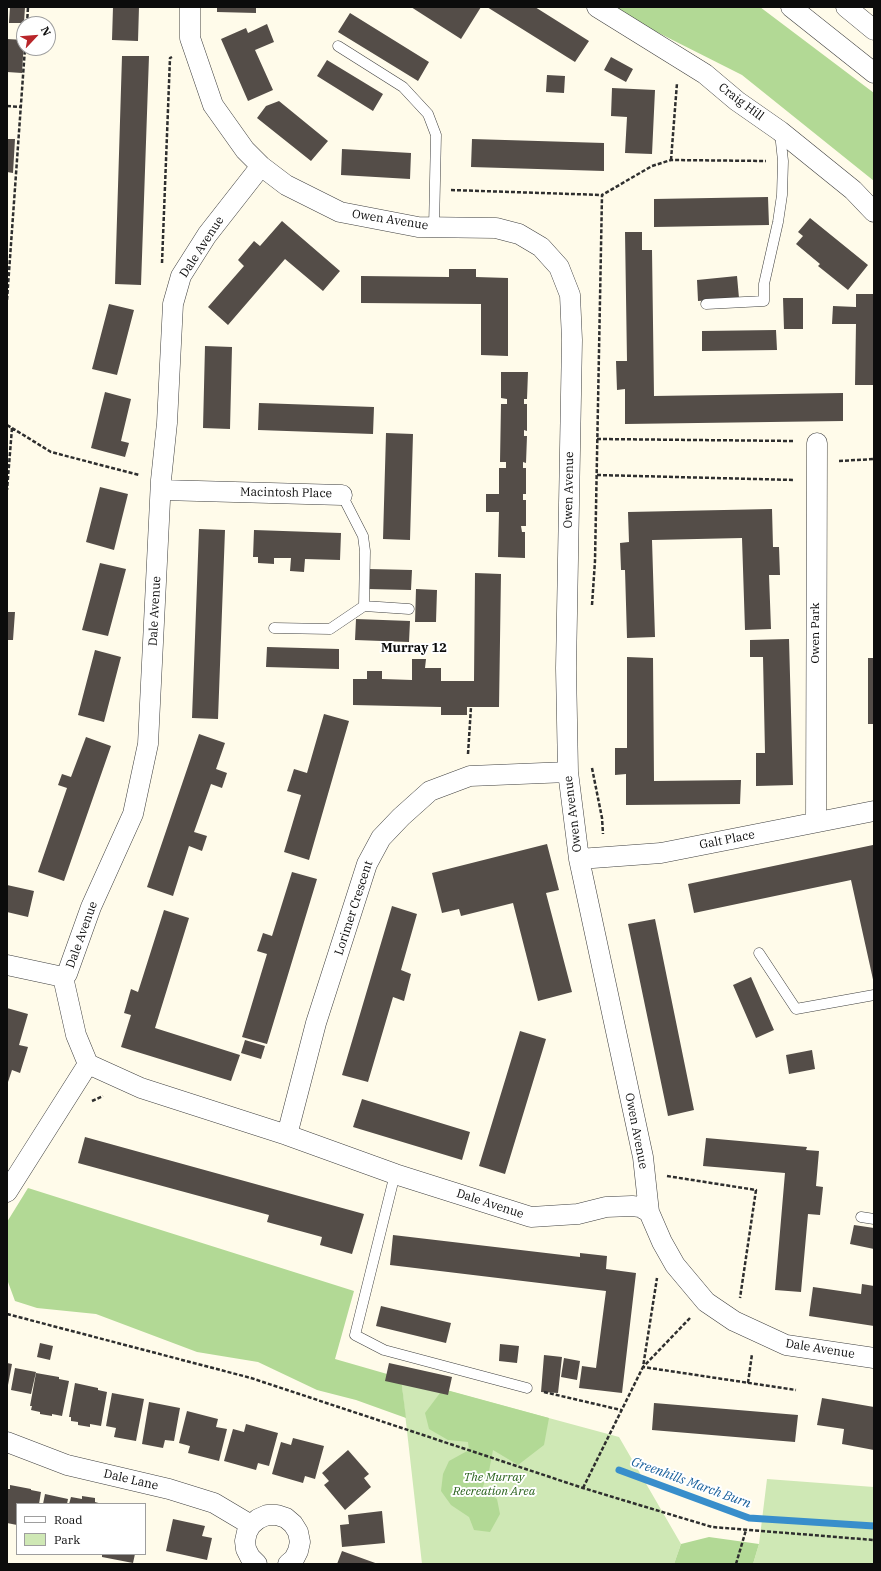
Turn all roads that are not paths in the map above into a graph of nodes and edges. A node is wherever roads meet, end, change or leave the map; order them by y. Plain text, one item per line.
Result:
1 (190, 7) edge
2 (597, 7) edge
3 (791, 7) edge
4 (846, 7) edge
5 (874, 30) edge
6 (338, 46) dead end
7 (874, 73) edge
8 (780, 131) junction
9 (261, 166) junction
10 (874, 212) edge
11 (434, 227) junction
12 (706, 304) dead end
13 (817, 462) road end
14 (161, 485) junction
15 (342, 495) joint
16 (364, 606) junction
17 (409, 609) dead end
18 (274, 628) dead end
19 (568, 772) junction
20 (874, 811) edge
21 (816, 822) junction
22 (579, 859) junction
23 (760, 953) dead end
24 (7, 965) edge
25 (63, 977) junction
26 (874, 994) edge
27 (88, 1064) junction
28 (287, 1135) junction
29 (395, 1174) junction
30 (7, 1192) edge
31 (649, 1212) junction
32 (861, 1217) dead end
33 (874, 1219) edge
34 (874, 1358) edge
35 (527, 1388) road end
36 (7, 1442) edge
37 (251, 1525) junction
38 (257, 1564) edge
39 (288, 1564) edge

1 - 9 street, Owen Avenue
2 - 8 street, Craig Hill
3 - 7 street
4 - 5 street
6 - 11 lane
8 - 10 street, Craig Hill
8 - 12 lane
9 - 11 street, Owen Avenue
9 - 14 street, Dale Avenue
11 - 19 street, Owen Avenue
13 - 21 street, Owen Park
14 - 15 street, Macintosh Place
14 - 25 street, Dale Avenue
15 - 16 lane, Macintosh Place
16 - 17 lane
16 - 18 lane
19 - 22 street, Owen Avenue
19 - 28 street, Lorimer Crescent
20 - 21 street, Galt Place
21 - 22 street, Galt Place
22 - 31 street, Owen Avenue
23 - 26 lane
24 - 25 street
25 - 27 street, Dale Avenue
27 - 28 street, Dale Avenue
27 - 30 street
28 - 29 street, Dale Avenue
29 - 31 street, Dale Avenue
29 - 35 lane
31 - 34 street, Dale Avenue
32 - 33 lane
36 - 37 street, Dale Lane
37 - 38 street
37 - 39 street

